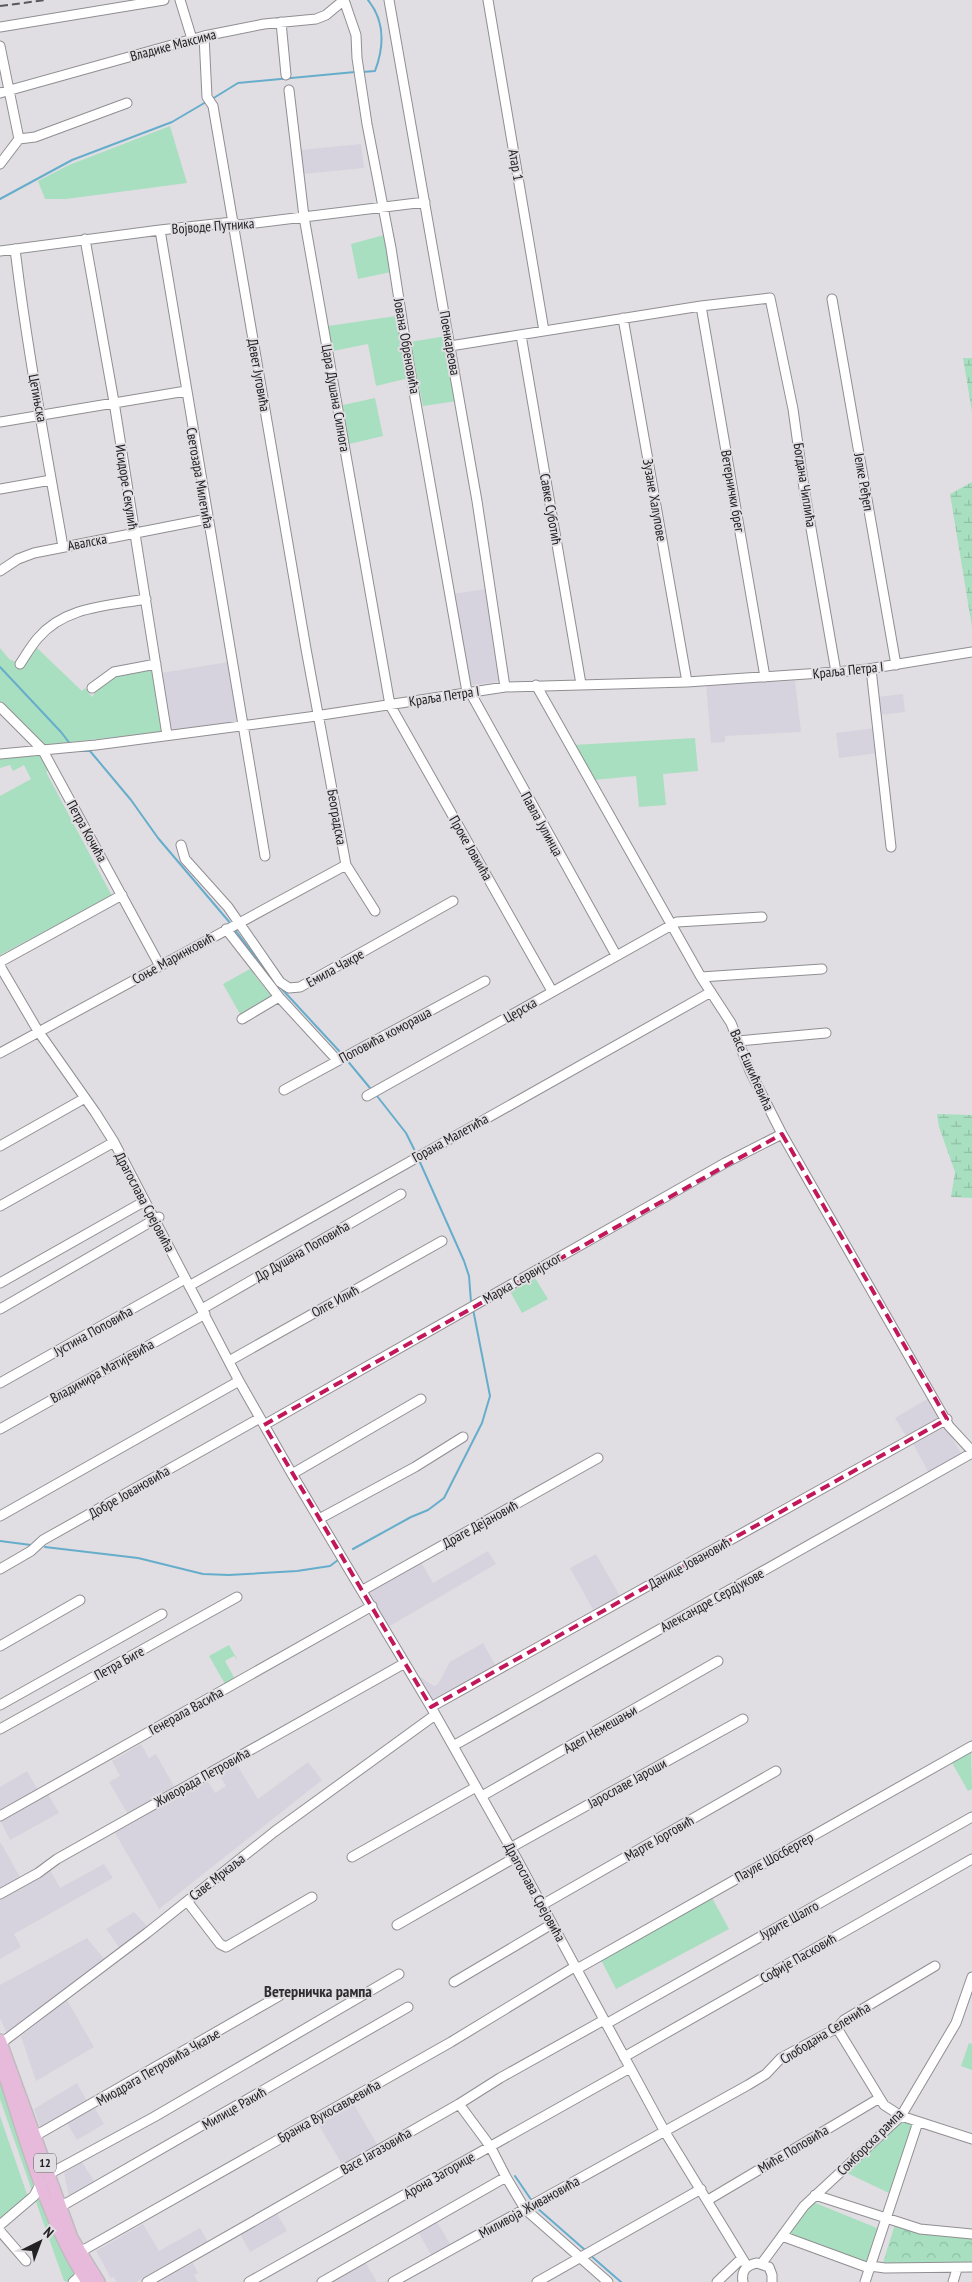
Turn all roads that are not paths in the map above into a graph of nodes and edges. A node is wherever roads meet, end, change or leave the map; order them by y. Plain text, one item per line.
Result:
1 (164, 0) edge
2 (180, 0) edge
3 (344, 0) edge
4 (389, 0) edge
5 (488, 0) edge
6 (281, 22) junction
7 (0, 27) edge
8 (204, 36) junction
9 (192, 39) junction
10 (0, 46) edge
11 (286, 75) dead end
12 (289, 90) dead end
13 (5, 92) edge
14 (127, 103) dead end
15 (19, 139) junction
16 (0, 164) edge
17 (425, 202) junction
18 (382, 207) junction
19 (304, 217) junction
20 (233, 222) junction
21 (160, 230) junction
22 (85, 239) junction
23 (15, 249) junction
24 (0, 251) edge
25 (832, 299) dead end
26 (701, 306) junction
27 (623, 318) junction
28 (544, 331) junction
29 (521, 335) junction
30 (450, 346) junction
31 (186, 391) junction
32 (114, 402) junction
33 (41, 414) junction
34 (0, 422) edge
35 (51, 480) junction
36 (0, 489) edge
37 (208, 519) junction
38 (134, 534) junction
39 (63, 547) junction
40 (0, 571) edge
41 (146, 599) junction
42 (972, 652) edge
43 (20, 664) dead end
44 (156, 664) junction
45 (893, 665) junction
46 (871, 669) junction
47 (836, 672) junction
48 (765, 677) junction
49 (687, 682) junction
50 (581, 684) junction
51 (536, 685) junction
52 (505, 687) junction
53 (92, 688) dead end
54 (469, 692) junction
55 (390, 705) junction
56 (0, 707) edge
57 (318, 716) junction
58 (243, 725) junction
59 (167, 735) junction
60 (42, 749) junction
61 (0, 754) edge
62 (181, 845) dead end
63 (891, 847) dead end
64 (265, 856) dead end
65 (346, 865) junction
66 (122, 896) junction
67 (453, 901) dead end
68 (374, 912) dead end
69 (762, 917) dead end
70 (239, 922) junction
71 (672, 924) junction
72 (226, 929) junction
73 (616, 955) junction
74 (0, 962) edge
75 (0, 966) edge
76 (160, 966) junction
77 (822, 969) dead end
78 (701, 977) junction
79 (485, 981) dead end
80 (552, 991) junction
81 (711, 992) junction
82 (279, 997) junction
83 (242, 1019) dead end
84 (38, 1031) junction
85 (826, 1032) dead end
86 (738, 1041) junction
87 (0, 1053) edge
88 (338, 1060) junction
89 (284, 1090) dead end
90 (367, 1096) dead end
91 (85, 1098) junction
92 (782, 1134) junction
93 (114, 1142) junction
94 (0, 1146) edge
95 (401, 1194) dead end
96 (145, 1201) junction
97 (0, 1206) edge
98 (158, 1219) junction
99 (442, 1241) dead end
100 (188, 1282) junction
101 (0, 1283) edge
102 (0, 1309) edge
103 (204, 1311) junction
104 (229, 1361) junction
105 (239, 1381) junction
106 (0, 1383) edge
107 (421, 1399) dead end
108 (947, 1419) junction
109 (262, 1421) junction
110 (0, 1429) edge
111 (463, 1437) dead end
112 (972, 1452) edge
113 (598, 1458) dead end
114 (292, 1474) junction
115 (0, 1516) edge
116 (319, 1519) junction
117 (0, 1569) edge
118 (363, 1590) junction
119 (237, 1597) dead end
120 (80, 1600) dead end
121 (372, 1606) junction
122 (162, 1614) dead end
123 (0, 1646) edge
124 (718, 1661) dead end
125 (405, 1662) junction
126 (0, 1705) edge
127 (433, 1711) junction
128 (743, 1719) dead end
129 (0, 1730) edge
130 (453, 1746) junction
131 (972, 1746) edge
132 (776, 1771) dead end
133 (476, 1787) junction
134 (482, 1796) junction
135 (0, 1816) edge
136 (972, 1817) edge
137 (510, 1848) junction
138 (352, 1857) dead end
139 (516, 1857) junction
140 (972, 1859) edge
141 (0, 1894) edge
142 (312, 1898) dead end
143 (187, 1900) junction
144 (542, 1905) junction
145 (552, 1924) junction
146 (397, 1926) dead end
147 (935, 1966) dead end
148 (576, 1968) junction
149 (400, 1974) dead end
150 (972, 1977) edge
151 (454, 1982) dead end
152 (279, 1996) dead end
153 (408, 2006) dead end
154 (605, 2022) junction
155 (837, 2028) junction
156 (0, 2043) edge
157 (624, 2057) junction
158 (0, 2062) edge
159 (630, 2068) junction
160 (878, 2099) junction
161 (459, 2104) junction
162 (901, 2116) junction
163 (918, 2122) junction
164 (665, 2132) junction
165 (36, 2136) junction
166 (972, 2139) edge
167 (490, 2146) junction
168 (506, 2177) junction
169 (45, 2179) junction
170 (701, 2189) junction
171 (815, 2195) junction
172 (34, 2196) junction
173 (47, 2197) junction
174 (708, 2200) junction
175 (531, 2205) junction
176 (60, 2207) junction
177 (886, 2219) junction
178 (0, 2225) edge
179 (0, 2231) edge
180 (972, 2234) edge
181 (780, 2239) junction
182 (80, 2252) junction
183 (586, 2255) junction
184 (742, 2258) junction
185 (26, 2260) dead end
186 (762, 2263) junction
187 (747, 2266) junction
188 (870, 2267) junction
189 (972, 2267) edge
190 (958, 2268) junction
191 (771, 2271) junction
192 (84, 2278) edge
193 (742, 2281) edge
194 (73, 2282) edge
195 (99, 2282) edge
196 (146, 2282) edge
197 (249, 2282) edge
198 (322, 2282) edge
199 (393, 2282) edge
200 (537, 2282) edge
201 (608, 2282) edge
202 (717, 2282) edge
203 (772, 2282) edge
204 (865, 2282) edge
205 (953, 2282) edge

1 - 7 street
2 - 9 street
3 - 6 street, Владике Максима
3 - 18 street, Јована Обреновића
4 - 17 street, Поенкареова
5 - 28 street, Атар 1
6 - 8 street, Владике Максима
6 - 11 street
8 - 9 street, Владике Максима
8 - 20 street, Девет Југовића
9 - 13 street, Владике Максима
10 - 13 street
12 - 19 street, Цара Душана Силнога
13 - 15 street
14 - 15 street
15 - 16 street
17 - 18 street, Војводе Путника
17 - 30 street, Поенкареова
18 - 19 street, Војводе Путника
18 - 54 street, Јована Обреновића
19 - 20 street, Војводе Путника
19 - 55 street, Цара Душана Силнога
20 - 21 street, Војводе Путника
20 - 57 street, Девет Југовића
21 - 22 street, Војводе Путника
21 - 31 street, Светозара Милетића
22 - 23 street, Војводе Путника
22 - 32 street, Исидоре Секулић
23 - 24 street, Војводе Путника
23 - 33 street, Цетињска
25 - 45 street, Јелке Ређеп
26 - 27 street
26 - 47 street, Богдана Чиплића
26 - 48 street, Ветернички брег
27 - 28 street
27 - 49 street, Зузане Халупове
28 - 29 street
29 - 30 street
29 - 50 street, Савке Суботић
30 - 52 street, Поенкареова
31 - 32 street
31 - 37 street, Светозара Милетића
32 - 33 street
32 - 38 street, Исидоре Секулић
33 - 34 street
33 - 35 street, Цетињска
35 - 36 street
35 - 39 street, Цетињска
37 - 38 street, Авалска
37 - 58 street, Светозара Милетића
38 - 39 street, Авалска
38 - 41 street, Исидоре Секулић
39 - 40 street, Авалска
41 - 43 street
41 - 44 street, Исидоре Секулић
42 - 45 street, Краља Петра I
44 - 53 street
44 - 59 street, Исидоре Секулић
45 - 46 street, Краља Петра I
46 - 47 street, Краља Петра I
46 - 63 street
47 - 48 street, Краља Петра I
48 - 49 street, Краља Петра I
49 - 50 street, Краља Петра I
50 - 51 street, Краља Петра I
51 - 52 street, Краља Петра I
51 - 71 street, Васе Ешкићевића
52 - 54 street, Краља Петра I
54 - 55 street, Краља Петра I
54 - 73 street, Павла Јулинца
55 - 57 street, Краља Петра I
55 - 80 street, Проке Јовкића
56 - 60 street, Петра Кочића
57 - 58 street, Краља Петра I
57 - 65 street, Београдска
58 - 59 street, Краља Петра I
58 - 64 street, Светозара Милетића
59 - 60 street, Краља Петра I
60 - 61 street, Краља Петра I
60 - 66 street, Петра Кочића
62 - 70 street
65 - 68 street, Београдска
65 - 70 street, Соње Маринковић
66 - 74 street
66 - 76 street, Петра Кочића
67 - 70 street, Емила Чакре
69 - 71 street
70 - 72 street, Соње Маринковић
71 - 73 street, Церска
71 - 78 street, Васе Ешкићевића
72 - 76 street, Соње Маринковић
72 - 82 street
73 - 80 street, Церска
75 - 84 street, Драгослава Срејовића
76 - 84 street, Соње Маринковић
77 - 78 street
78 - 81 street, Васе Ешкићевића
79 - 88 street, Поповића комораша
80 - 90 street, Церска
81 - 86 street, Васе Ешкићевића
81 - 100 street, Горана Малетића
82 - 83 street
82 - 88 street
84 - 87 street, Соње Маринковић
84 - 91 street, Драгослава Срејовића
85 - 86 street
86 - 92 street, Васе Ешкићевића
88 - 89 street, Поповића комораша
91 - 93 street, Драгослава Срејовића
91 - 94 street
92 - 108 street, Васе Ешкићевића
92 - 109 street, Марка Сервијског
93 - 96 street, Драгослава Срејовића
93 - 97 street
95 - 103 street, Др Душана Поповића
96 - 98 street, Драгослава Срејовића
96 - 101 street
98 - 100 street, Драгослава Срејовића
98 - 102 street
99 - 104 street, Олге Илић
100 - 103 street, Драгослава Срејовића
100 - 106 street, Јустина Поповића
103 - 104 street, Драгослава Срејовића
103 - 110 street, Владимира Матијевића
104 - 105 street, Драгослава Срејовића
105 - 109 street, Драгослава Срејовића
105 - 115 street
107 - 114 street
108 - 112 street, Васе Ешкићевића
108 - 127 street, Данице Јовановић
109 - 114 street, Драгослава Срејовића
109 - 117 street, Добре Јовановића
111 - 116 street
112 - 130 street, Александре Сердјукове
113 - 118 street, Драге Дејановић
114 - 116 street, Драгослава Срејовића
116 - 118 street, Драгослава Срејовића
118 - 121 street, Драгослава Срејовића
119 - 129 street, Петра Биге
120 - 123 street
121 - 125 street, Драгослава Срејовића
121 - 135 street, Генерала Васића
122 - 126 street
124 - 134 street, Адел Немешањи
125 - 127 street, Драгослава Срејовића
125 - 141 street, Живорада Петровића
127 - 130 street, Драгослава Срејовића
127 - 143 street, Саве Мркаља
128 - 137 street, Јарославе Јароши
130 - 133 street, Драгослава Срејовића
131 - 148 street, Пауле Шосбергер
132 - 144 street, Марте Јорговић
133 - 134 street, Драгослава Срејовића
133 - 138 street
134 - 137 street, Драгослава Срејовића
136 - 154 street, Јудите Шалго
137 - 139 street, Драгослава Срејовића
139 - 144 street, Драгослава Срејовића
139 - 146 street
140 - 157 street, Софије Пасковић
142 - 143 street
143 - 156 street, Саве Мркаља
144 - 145 street, Драгослава Срејовића
145 - 148 street, Драгослава Срејовића
145 - 151 street
147 - 155 street, Слободана Селенића
148 - 154 street, Драгослава Срејовића
148 - 182 street, Бранка Вукосављевића
149 - 169 street
150 - 162 street, Сомборска рампа
152 - 165 street, Миодрага Петровића Чкаље
153 - 176 street, Милице Ракић
154 - 157 street, Драгослава Срејовића
154 - 161 street, Васе Јагазовића
155 - 160 street
155 - 164 street, Слободана Селенића
156 - 165 main road, 12
157 - 159 street, Драгослава Срејовића
158 - 169 main road, 12
159 - 164 street, Драгослава Срејовића
159 - 167 street, Арона Загорице
160 - 162 street
160 - 174 street, Миће Поповића
161 - 167 street
161 - 196 street, Васе Јагазовића
162 - 163 street
162 - 171 street, Сомборска рампа
163 - 166 street
163 - 177 street
164 - 170 street, Драгослава Срејовића
164 - 175 street, Миливоја Живановића
165 - 169 main road, 12
167 - 168 street
167 - 197 street, Арона Загорице
168 - 175 street
168 - 198 street
169 - 172 street
169 - 173 main road, 12
169 - 176 main road, 12
170 - 174 street, Драгослава Срејовића
170 - 183 street
171 - 177 street
171 - 181 street, Сомборска рампа
172 - 173 street
172 - 178 street
173 - 192 main road, 12
174 - 184 street, Драгослава Срејовића
175 - 183 street
175 - 199 street, Миливоја Живановића
176 - 182 main road, 12
177 - 180 street
177 - 188 street
179 - 185 street
181 - 186 street, Сомборска рампа
181 - 188 street
181 - 191 street, Сомборска рампа
182 - 195 main road, 12
183 - 200 street
183 - 201 street
184 - 187 street, Драгослава Срејовића
184 - 202 street
186 - 187 street
186 - 191 street
187 - 193 street
188 - 190 street
188 - 204 street
189 - 190 street
190 - 205 street
191 - 203 street, Сомборска рампа
192 - 194 street

